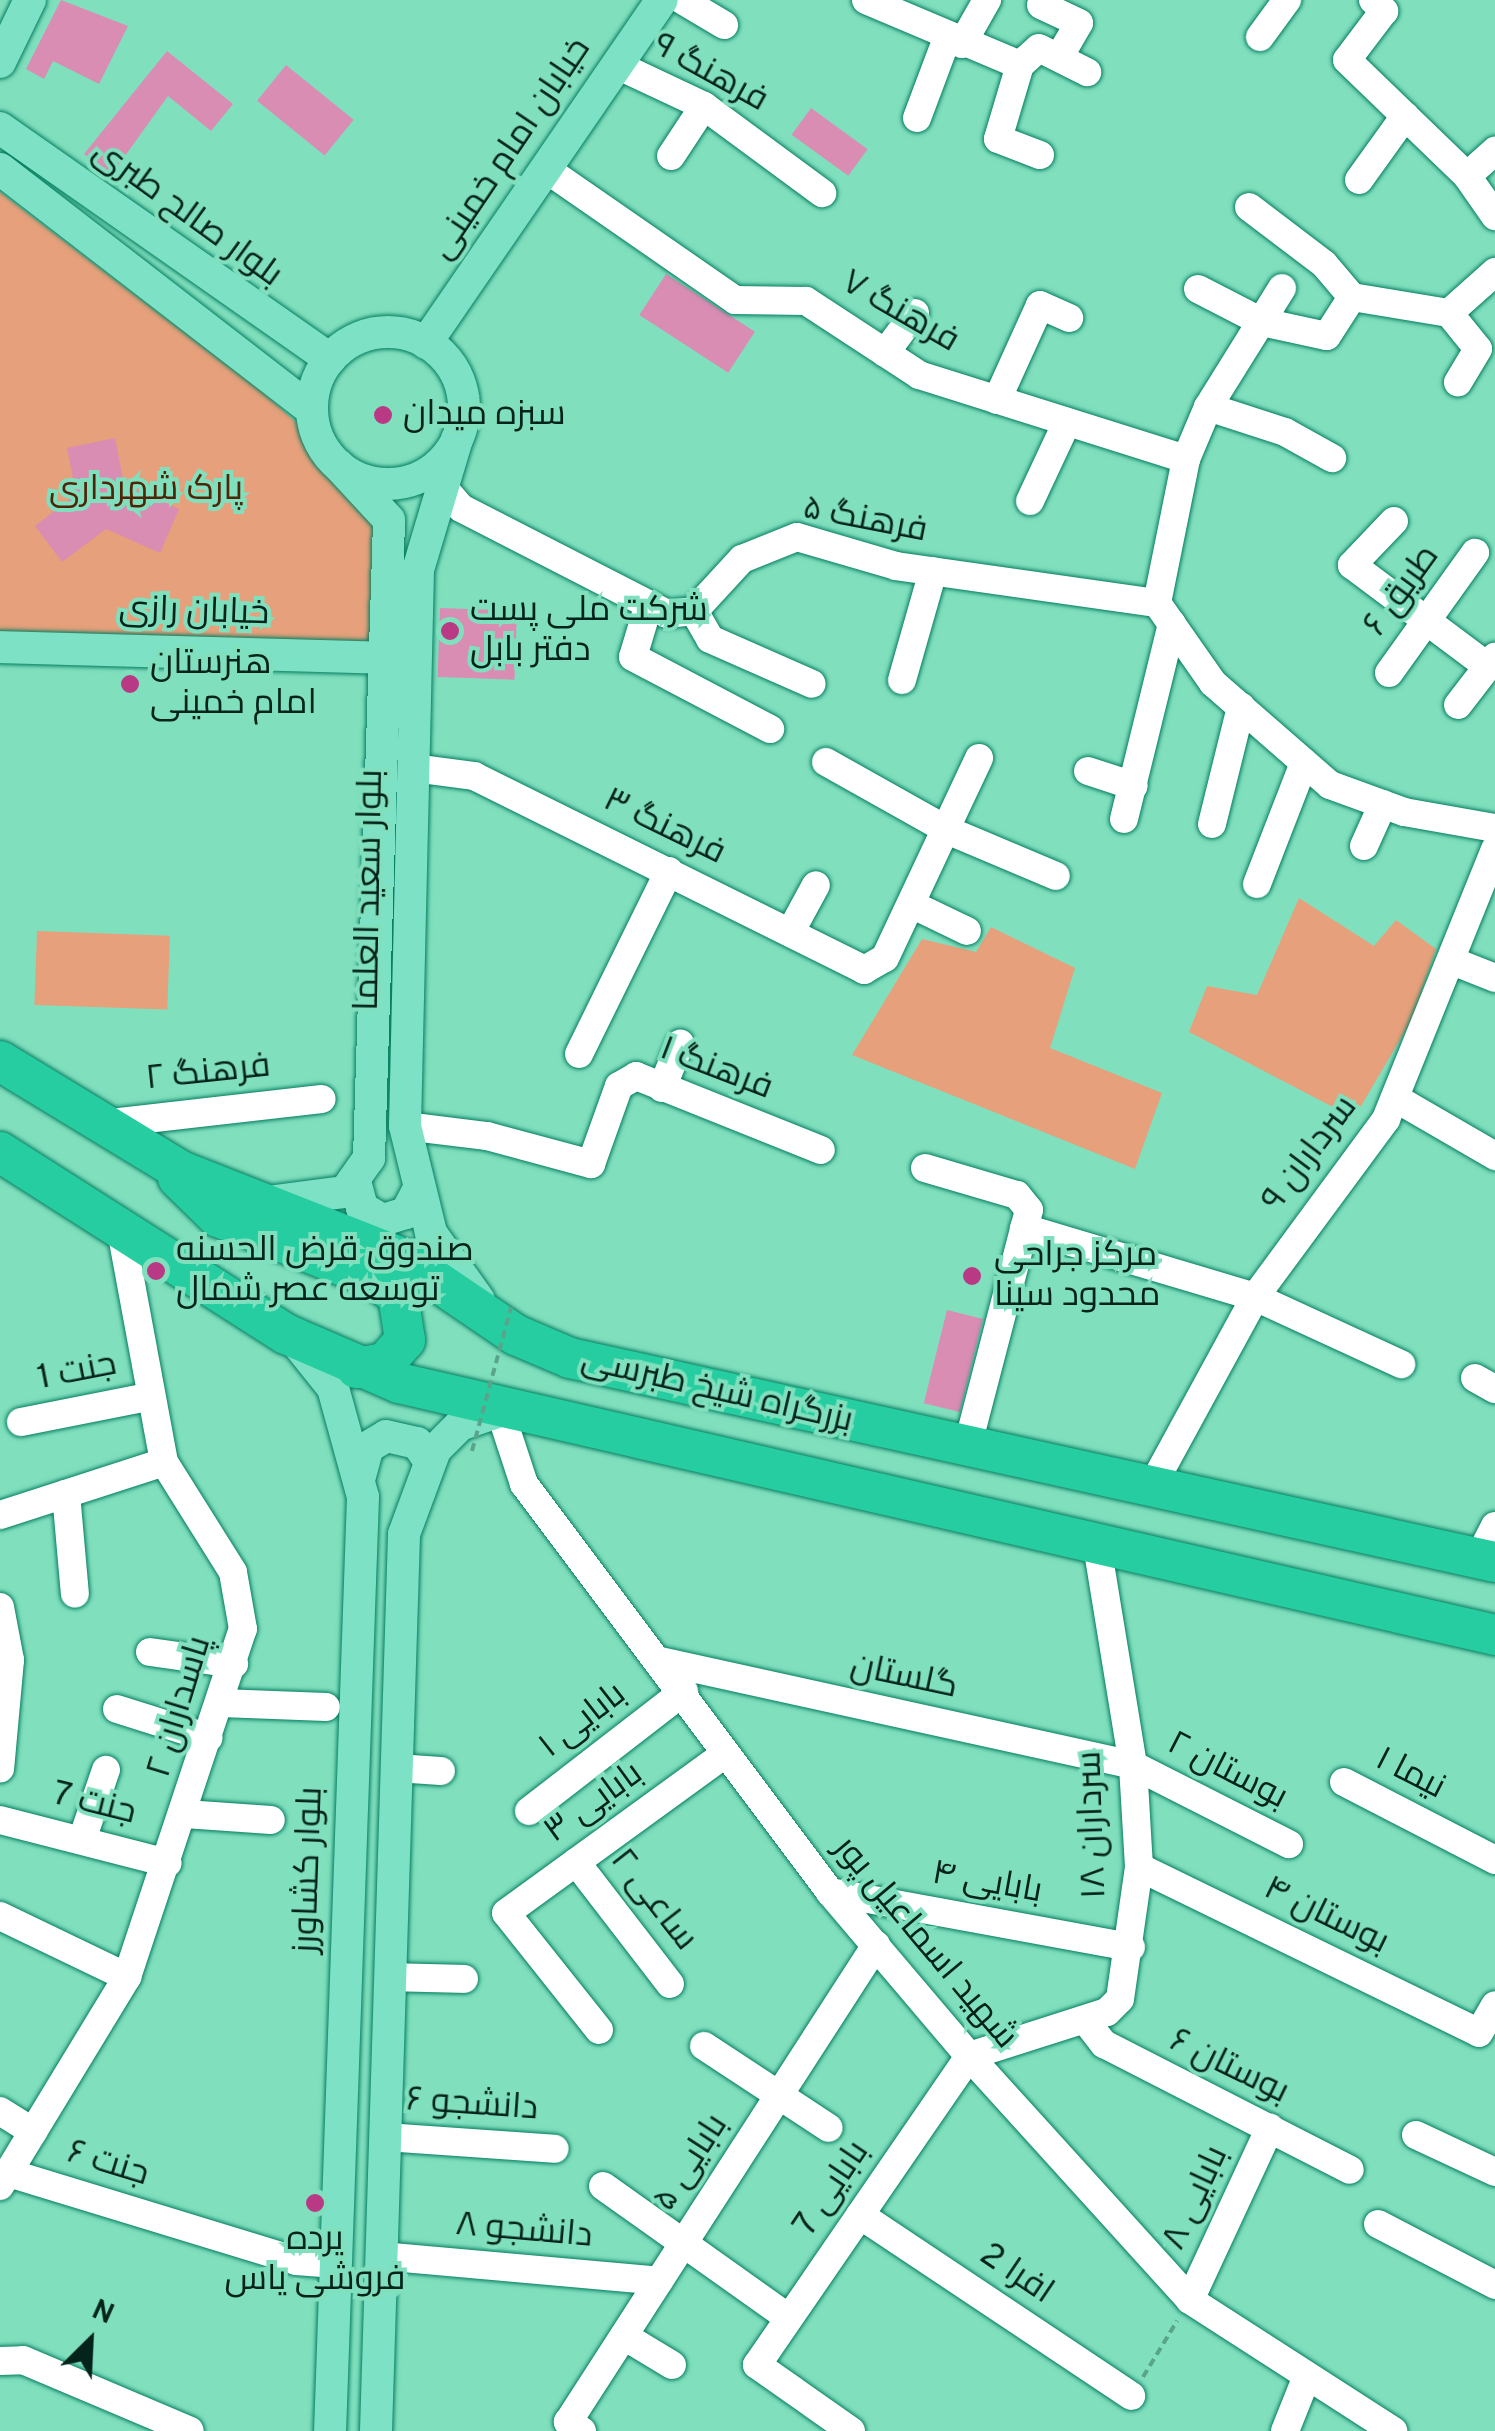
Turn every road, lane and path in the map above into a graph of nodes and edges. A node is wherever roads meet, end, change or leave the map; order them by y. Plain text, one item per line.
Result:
1 (30, 0) edge
2 (662, 0) edge
3 (682, 0) edge
4 (866, 0) edge
5 (987, 0) edge
6 (1286, 0) edge
7 (1372, 0) edge
8 (1041, 5) dead end
9 (724, 25) dead end
10 (1260, 37) dead end
11 (954, 41) junction
12 (1058, 57) junction
13 (0, 62) edge
14 (1020, 65) junction
15 (617, 66) junction
16 (1088, 72) dead end
17 (704, 106) junction
18 (1405, 116) junction
19 (917, 118) dead end
20 (0, 128) edge
21 (1495, 152) edge
22 (1040, 155) dead end
23 (671, 156) dead end
24 (0, 169) edge
25 (546, 169) junction
26 (1468, 176) junction
27 (1359, 180) dead end
28 (822, 193) dead end
29 (1249, 206) dead end
30 (1495, 216) edge
31 (1495, 272) edge
32 (1282, 288) dead end
33 (1198, 289) dead end
34 (1352, 298) junction
35 (915, 313) dead end
36 (1449, 313) junction
37 (1069, 318) dead end
38 (1262, 322) junction
39 (426, 343) junction
40 (885, 353) junction
41 (1487, 354) edge
42 (330, 359) junction
43 (1458, 382) dead end
44 (996, 400) junction
45 (1208, 407) junction
46 (312, 410) junction
47 (1066, 422) junction
48 (458, 439) junction
49 (1332, 458) dead end
50 (1186, 460) junction
51 (339, 466) junction
52 (442, 486) junction
53 (1030, 501) dead end
54 (1394, 520) dead end
55 (1475, 553) dead end
56 (932, 571) junction
57 (648, 607) junction
58 (694, 611) junction
59 (1164, 614) junction
60 (1427, 619) junction
61 (0, 647) edge
62 (385, 658) junction
63 (1491, 662) edge
64 (1389, 672) dead end
65 (902, 680) dead end
66 (812, 684) dead end
67 (1458, 705) dead end
68 (1241, 707) junction
69 (770, 730) dead end
70 (979, 758) dead end
71 (826, 762) dead end
72 (1304, 763) junction
73 (413, 768) junction
74 (1088, 771) dead end
75 (1134, 786) junction
76 (1383, 804) junction
77 (1124, 819) dead end
78 (1212, 824) dead end
79 (1495, 828) edge
80 (947, 830) junction
81 (1364, 846) dead end
82 (1495, 849) edge
83 (669, 872) junction
84 (1056, 876) dead end
85 (1257, 884) dead end
86 (816, 885) dead end
87 (911, 904) junction
88 (967, 931) dead end
89 (791, 932) junction
90 (1452, 961) junction
91 (1495, 978) edge
92 (680, 1044) dead end
93 (579, 1054) dead end
94 (0, 1061) edge
95 (662, 1088) junction
96 (1395, 1098) junction
97 (322, 1099) dead end
98 (102, 1124) junction
99 (405, 1126) junction
100 (822, 1150) dead end
101 (0, 1152) edge
102 (1495, 1156) edge
103 (162, 1160) junction
104 (925, 1168) dead end
105 (356, 1185) junction
106 (417, 1192) junction
107 (261, 1202) junction
108 (120, 1228) junction
109 (1024, 1228) junction
110 (1255, 1296) junction
111 (505, 1314) junction
112 (286, 1334) junction
113 (1401, 1364) dead end
114 (356, 1368) junction
115 (147, 1397) junction
116 (500, 1411) junction
117 (21, 1422) dead end
118 (967, 1448) junction
119 (472, 1452) dead end
120 (428, 1460) junction
121 (164, 1462) junction
122 (360, 1476) junction
123 (1151, 1488) junction
124 (66, 1494) junction
125 (0, 1515) edge
126 (1097, 1546) junction
127 (1489, 1549) edge
128 (75, 1594) dead end
129 (1, 1619) edge
130 (1495, 1634) edge
131 (150, 1652) dead end
132 (660, 1661) junction
133 (234, 1664) junction
134 (684, 1691) junction
135 (221, 1702) junction
136 (116, 1708) dead end
137 (326, 1708) dead end
138 (210, 1738) junction
139 (726, 1754) junction
140 (1132, 1765) junction
141 (396, 1768) junction
142 (0, 1769) edge
143 (106, 1770) dead end
144 (442, 1771) dead end
145 (1344, 1782) dead end
146 (529, 1811) dead end
147 (185, 1814) junction
148 (0, 1820) edge
149 (271, 1820) dead end
150 (83, 1837) junction
151 (1288, 1844) dead end
152 (1495, 1860) edge
153 (576, 1862) junction
154 (168, 1864) junction
155 (1140, 1866) junction
156 (830, 1892) junction
157 (0, 1916) edge
158 (876, 1945) junction
159 (1131, 1947) junction
160 (127, 1977) junction
161 (390, 1977) junction
162 (464, 1979) dead end
163 (670, 1984) dead end
164 (1495, 2005) edge
165 (1085, 2020) junction
166 (599, 2030) dead end
167 (704, 2046) dead end
168 (968, 2056) junction
169 (779, 2094) junction
170 (0, 2111) edge
171 (829, 2128) dead end
172 (1270, 2128) junction
173 (33, 2132) junction
174 (1416, 2134) dead end
175 (385, 2137) junction
176 (554, 2148) dead end
177 (1350, 2170) dead end
178 (1495, 2172) edge
179 (4, 2180) edge
180 (603, 2186) dead end
181 (860, 2215) junction
182 (1378, 2224) dead end
183 (684, 2243) junction
184 (381, 2256) junction
185 (336, 2264) junction
186 (660, 2280) junction
187 (1495, 2284) edge
188 (1190, 2300) junction
189 (789, 2318) junction
190 (624, 2336) junction
191 (0, 2361) edge
192 (672, 2365) dead end
193 (1306, 2376) junction
194 (1131, 2396) joint
195 (576, 2426) edge
196 (190, 2431) edge
197 (330, 2431) edge
198 (376, 2431) edge
199 (851, 2431) edge
200 (1285, 2431) edge
201 (1394, 2431) edge

1 - 13 main road
2 - 15 main road, خیابان امام خمینی
3 - 9 street
4 - 11 street
5 - 11 street
6 - 10 street
7 - 18 street
8 - 12 street
11 - 14 street
11 - 19 street
12 - 14 street
12 - 16 street
14 - 22 street
15 - 17 street, فرهنگ ۹
15 - 25 main road, خیابان امام خمینی
17 - 23 street
17 - 28 street, فرهنگ ۹
18 - 26 street
18 - 27 street
20 - 42 main road, بلوار صالح طبری
21 - 26 street
24 - 46 main road
25 - 39 main road, خیابان امام خمینی
25 - 40 street, فرهنگ ۷
26 - 30 street
29 - 34 street
31 - 36 street
32 - 38 street
33 - 38 street
34 - 36 street
34 - 38 street
35 - 40 street
36 - 41 street
37 - 44 street
38 - 45 street
39 - 42 main road
39 - 48 main road
40 - 44 street, فرهنگ ۷
41 - 43 street
42 - 46 main road
44 - 47 street, فرهنگ ۷
45 - 49 street
45 - 50 street
46 - 51 main road
47 - 50 street, فرهنگ ۷
47 - 53 street
48 - 51 main road
48 - 52 main road, بلوار سعید العلما
50 - 59 street
51 - 62 main road, بلوار سعید العلما
52 - 57 street
52 - 73 main road, بلوار سعید العلما
54 - 60 street
55 - 60 street, طریق ۶
56 - 58 street, فرهنگ ۵
56 - 59 street, فرهنگ ۵
56 - 65 street
57 - 58 street
57 - 69 street
58 - 66 street
59 - 68 street
59 - 75 street
60 - 63 street
60 - 64 street, طریق ۶
61 - 62 main road, خیابان رازی
62 - 105 main road, بلوار سعید العلما
63 - 67 street
68 - 72 street
68 - 78 street
70 - 80 street
71 - 80 street
72 - 76 street
72 - 85 street
73 - 83 street, فرهنگ ۳
73 - 99 main road, بلوار سعید العلما
74 - 75 street
75 - 77 street
76 - 79 street
76 - 81 street
80 - 84 street
80 - 87 street
82 - 90 street, سرداران ۹
83 - 89 street, فرهنگ ۳
83 - 93 street
86 - 89 street
87 - 88 street
87 - 89 street, فرهنگ ۳
90 - 91 street
90 - 96 street, سرداران ۹
92 - 95 street
94 - 98 highway, بزرگراه شیخ طبرسی
95 - 99 street, فرهنگ ۱
95 - 100 street, فرهنگ ۱
96 - 102 street
96 - 110 street, سرداران ۹
97 - 98 street, فرهنگ ۲
98 - 103 highway, بزرگراه شیخ طبرسی
99 - 106 main road, بلوار سعید العلما
101 - 108 highway, بزرگراه شیخ طبرسی
103 - 107 highway, بزرگراه شیخ طبرسی
103 - 114 highway
104 - 109 street
105 - 106 main road
105 - 107 main road
106 - 111 main road, بلوار سعید العلما
107 - 111 highway, بزرگراه شیخ طبرسی
108 - 112 highway, بزرگراه شیخ طبرسی
108 - 115 street, پاسداران ۲
109 - 110 street
109 - 118 street
110 - 113 street
110 - 123 street, سرداران ۹
111 - 118 highway, بزرگراه شیخ طبرسی
111 - 119 path, bridge
112 - 114 highway, بزرگراه شیخ طبرسی
112 - 122 main road, بلوار کشاورز
114 - 116 highway, بزرگراه شیخ طبرسی
115 - 117 street, جنت 1
115 - 121 street, پاسداران ۲
116 - 120 main road
116 - 126 highway, بزرگراه شیخ طبرسی
116 - 132 street, شهید اسماعیل پور
118 - 123 highway, بزرگراه شیخ طبرسی
120 - 122 main road
120 - 141 main road
121 - 124 street
121 - 133 street, پاسداران ۲
122 - 185 main road, بلوار کشاورز
123 - 127 highway, بزرگراه شیخ طبرسی
124 - 125 street
124 - 128 street
126 - 130 highway, بزرگراه شیخ طبرسی
126 - 140 street, سرداران ۱۸
129 - 142 street
131 - 133 street
132 - 134 street, شهید اسماعیل پور
132 - 140 street, گلستان
133 - 135 street, پاسداران ۲
134 - 139 street, شهید اسماعیل پور
134 - 146 street, بابایی ۱
135 - 137 street
135 - 138 street, پاسداران ۲
136 - 138 street
138 - 147 street, پاسداران ۲
139 - 153 street, بابایی ۳
139 - 156 street, شهید اسماعیل پور
140 - 151 street, بوستان ۲
140 - 155 street, سرداران ۱۸
141 - 144 street
141 - 161 main road
143 - 150 street
145 - 152 street, نیما ۱
147 - 149 street
147 - 154 street, پاسداران ۲
148 - 150 street, جنت 7
150 - 154 street, جنت 7
153 - 163 street, ساعی ۲
153 - 166 street, بابایی ۳
154 - 160 street, پاسداران ۲
155 - 159 street, سرداران ۱۸
155 - 164 street, بوستان ۴
156 - 158 street, شهید اسماعیل پور
156 - 159 street, بابایی ۴
157 - 160 street
158 - 168 street, شهید اسماعیل پور
158 - 169 street, بابایی ۵
159 - 165 street, سرداران ۱۸
160 - 173 street, پاسداران ۲
161 - 162 street
161 - 175 main road
165 - 168 street, سرداران ۱۸
165 - 172 street, بوستان ۶
167 - 169 street
168 - 181 street, بابایی 7
168 - 188 street, شهید اسماعیل پور
169 - 171 street
169 - 183 street, بابایی ۵
170 - 173 street
172 - 177 street, بوستان ۶
172 - 188 street, بابایی ۸
173 - 179 street, پاسداران ۲
174 - 178 street
175 - 176 street, دانشجو ۶
175 - 184 main road
179 - 185 street, جنت ۶
180 - 183 street
181 - 189 street, بابایی 7
181 - 194 street, افرا 2
182 - 187 street
183 - 186 street, بابایی ۵
183 - 189 street
184 - 186 street, دانشجو ۸
184 - 198 main road
185 - 197 main road, بلوار کشاورز
186 - 190 street, بابایی ۵
188 - 193 street, شهید اسماعیل پور
188 - 194 path
189 - 199 street, بابایی 7
190 - 192 street
190 - 195 street, بابایی ۵
191 - 196 street
193 - 200 street
193 - 201 street, شهید اسماعیل پور

